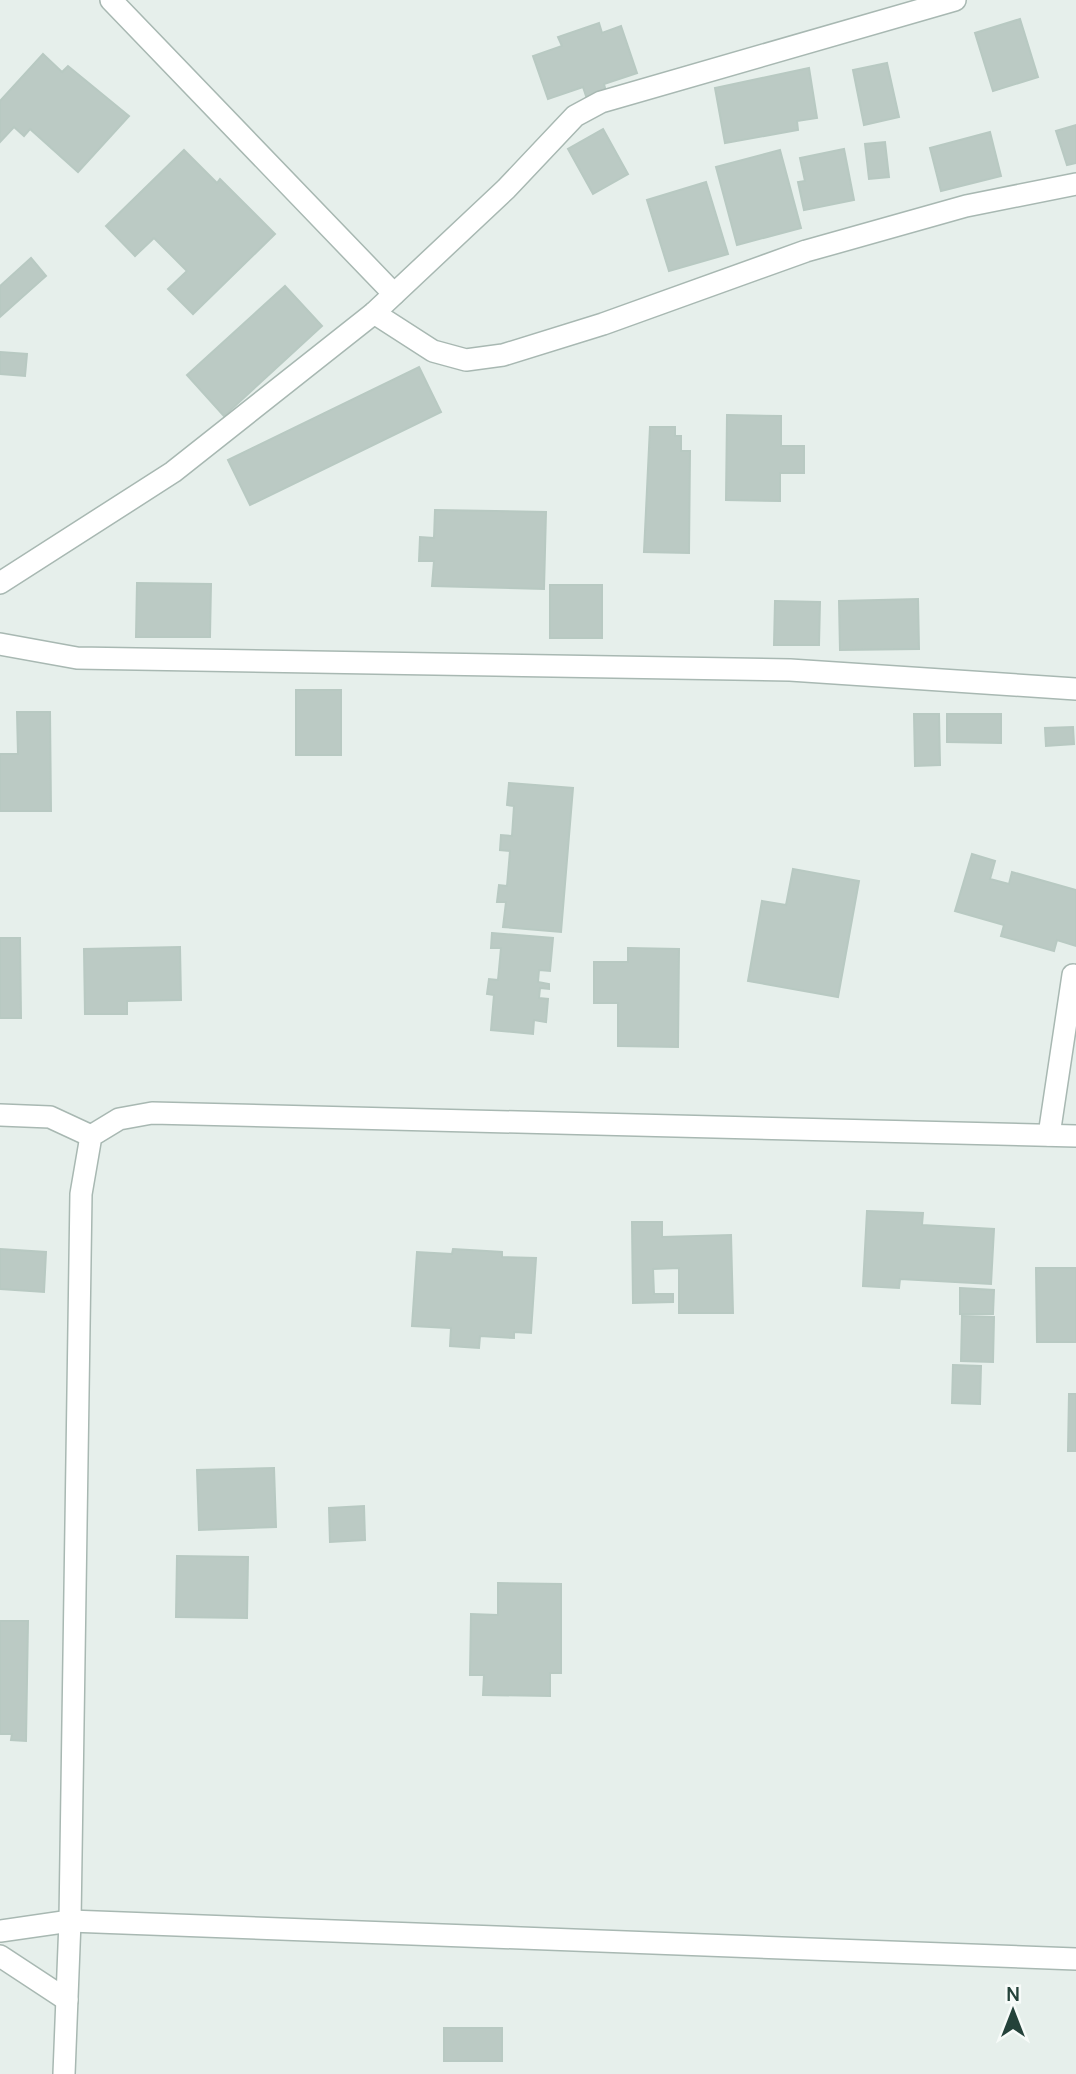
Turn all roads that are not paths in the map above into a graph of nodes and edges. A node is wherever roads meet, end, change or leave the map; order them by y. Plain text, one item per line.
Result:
1 (111, 0) edge
2 (956, 0) edge
3 (1076, 184) edge
4 (394, 294) junction
5 (374, 313) junction
6 (0, 583) edge
7 (0, 644) edge
8 (1076, 689) edge
9 (1073, 975) dead end
10 (0, 1115) edge
11 (1049, 1135) junction
12 (91, 1136) junction
13 (1076, 1136) edge
14 (70, 1921) junction
15 (0, 1931) edge
16 (0, 1956) edge
17 (1076, 1959) edge
18 (67, 2000) junction
19 (64, 2074) edge

1 - 4 street
2 - 4 street
3 - 5 street
4 - 5 street
5 - 6 street
7 - 8 street
9 - 11 street
10 - 12 street
11 - 12 street
11 - 13 street
12 - 14 street
14 - 15 street
14 - 17 street
14 - 18 street
16 - 18 street
18 - 19 street

